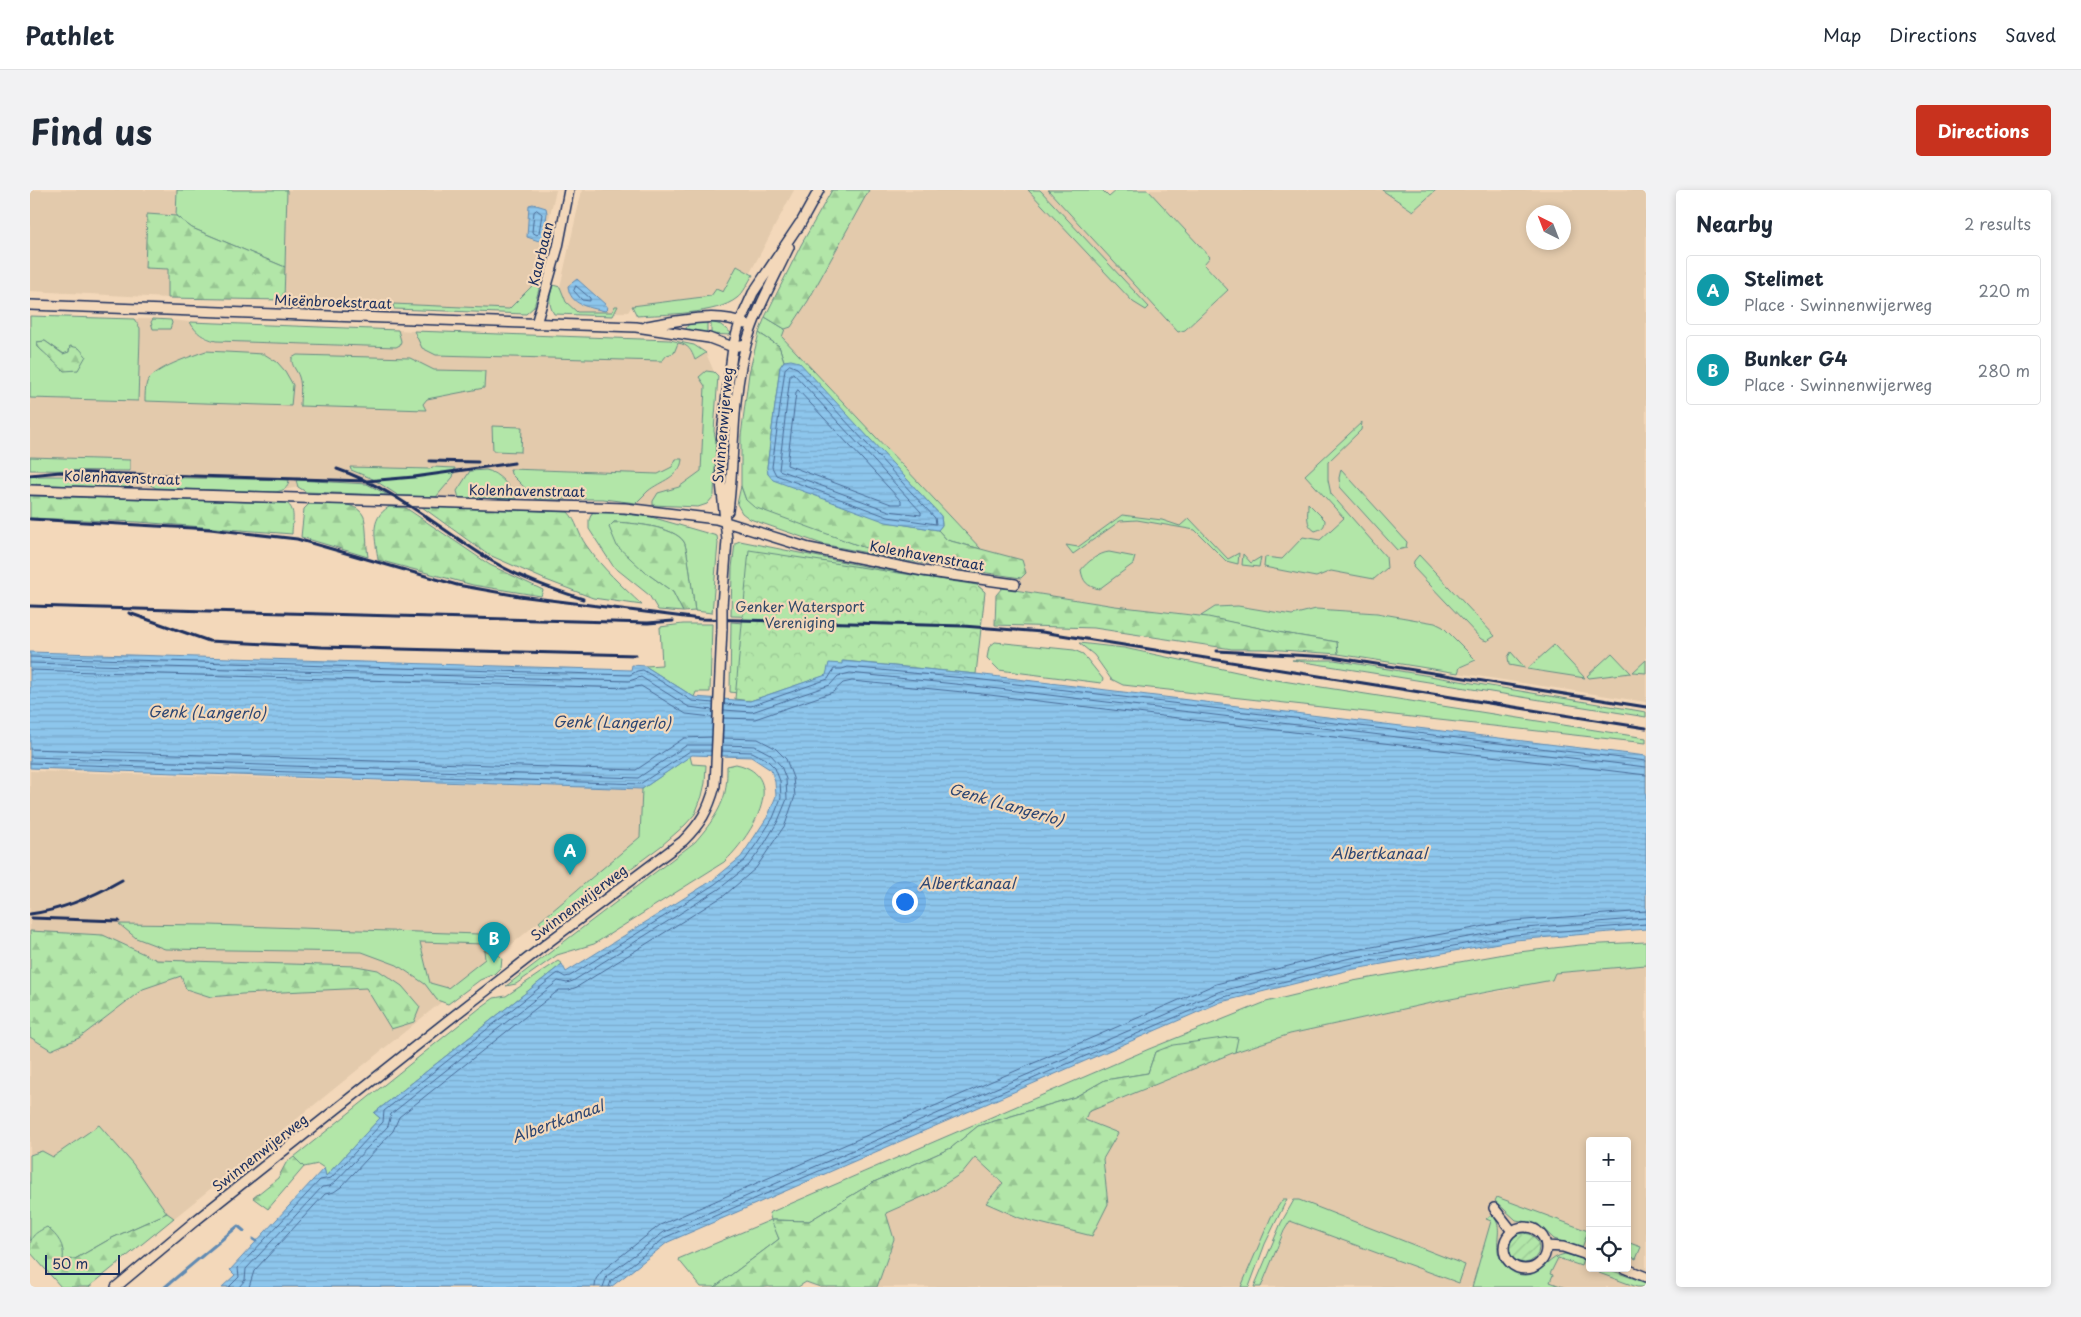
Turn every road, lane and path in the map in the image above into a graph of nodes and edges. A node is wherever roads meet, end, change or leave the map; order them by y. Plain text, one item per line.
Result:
1 (569, 190) edge
2 (819, 190) edge
3 (800, 223) junction
4 (30, 305) edge
5 (740, 322) junction
6 (536, 324) junction
7 (636, 327) junction
8 (752, 328) junction
9 (746, 344) junction
10 (733, 347) junction
11 (30, 490) edge
12 (727, 521) junction
13 (1015, 584) dead end
14 (1494, 1208) dead end
15 (1512, 1231) junction
16 (1546, 1246) junction
17 (1586, 1255) edge
18 (1631, 1271) edge
19 (1646, 1277) edge
20 (116, 1287) edge

1 - 6 street, Kaarbaan
2 - 3 street, Swinnenwijerweg
3 - 5 street, Swinnenwijerweg
3 - 8 street, Swinnenwijerweg
4 - 6 street, Mieënbroekstraat
5 - 7 street, Mieënbroekstraat
5 - 8 street, Mieënbroekstraat
5 - 10 street, Swinnenwijerweg
6 - 7 street, Mieënbroekstraat
7 - 10 street, Mieënbroekstraat
8 - 9 street, Swinnenwijerweg
9 - 10 street
9 - 12 street, Swinnenwijerweg
10 - 12 street, Swinnenwijerweg
11 - 12 street, Kolenhavenstraat
12 - 13 street, Kolenhavenstraat
12 - 20 street, Swinnenwijerweg, bridge
14 - 15 street
15 - 16 street
15 - 16 street
16 - 17 street
18 - 19 street

